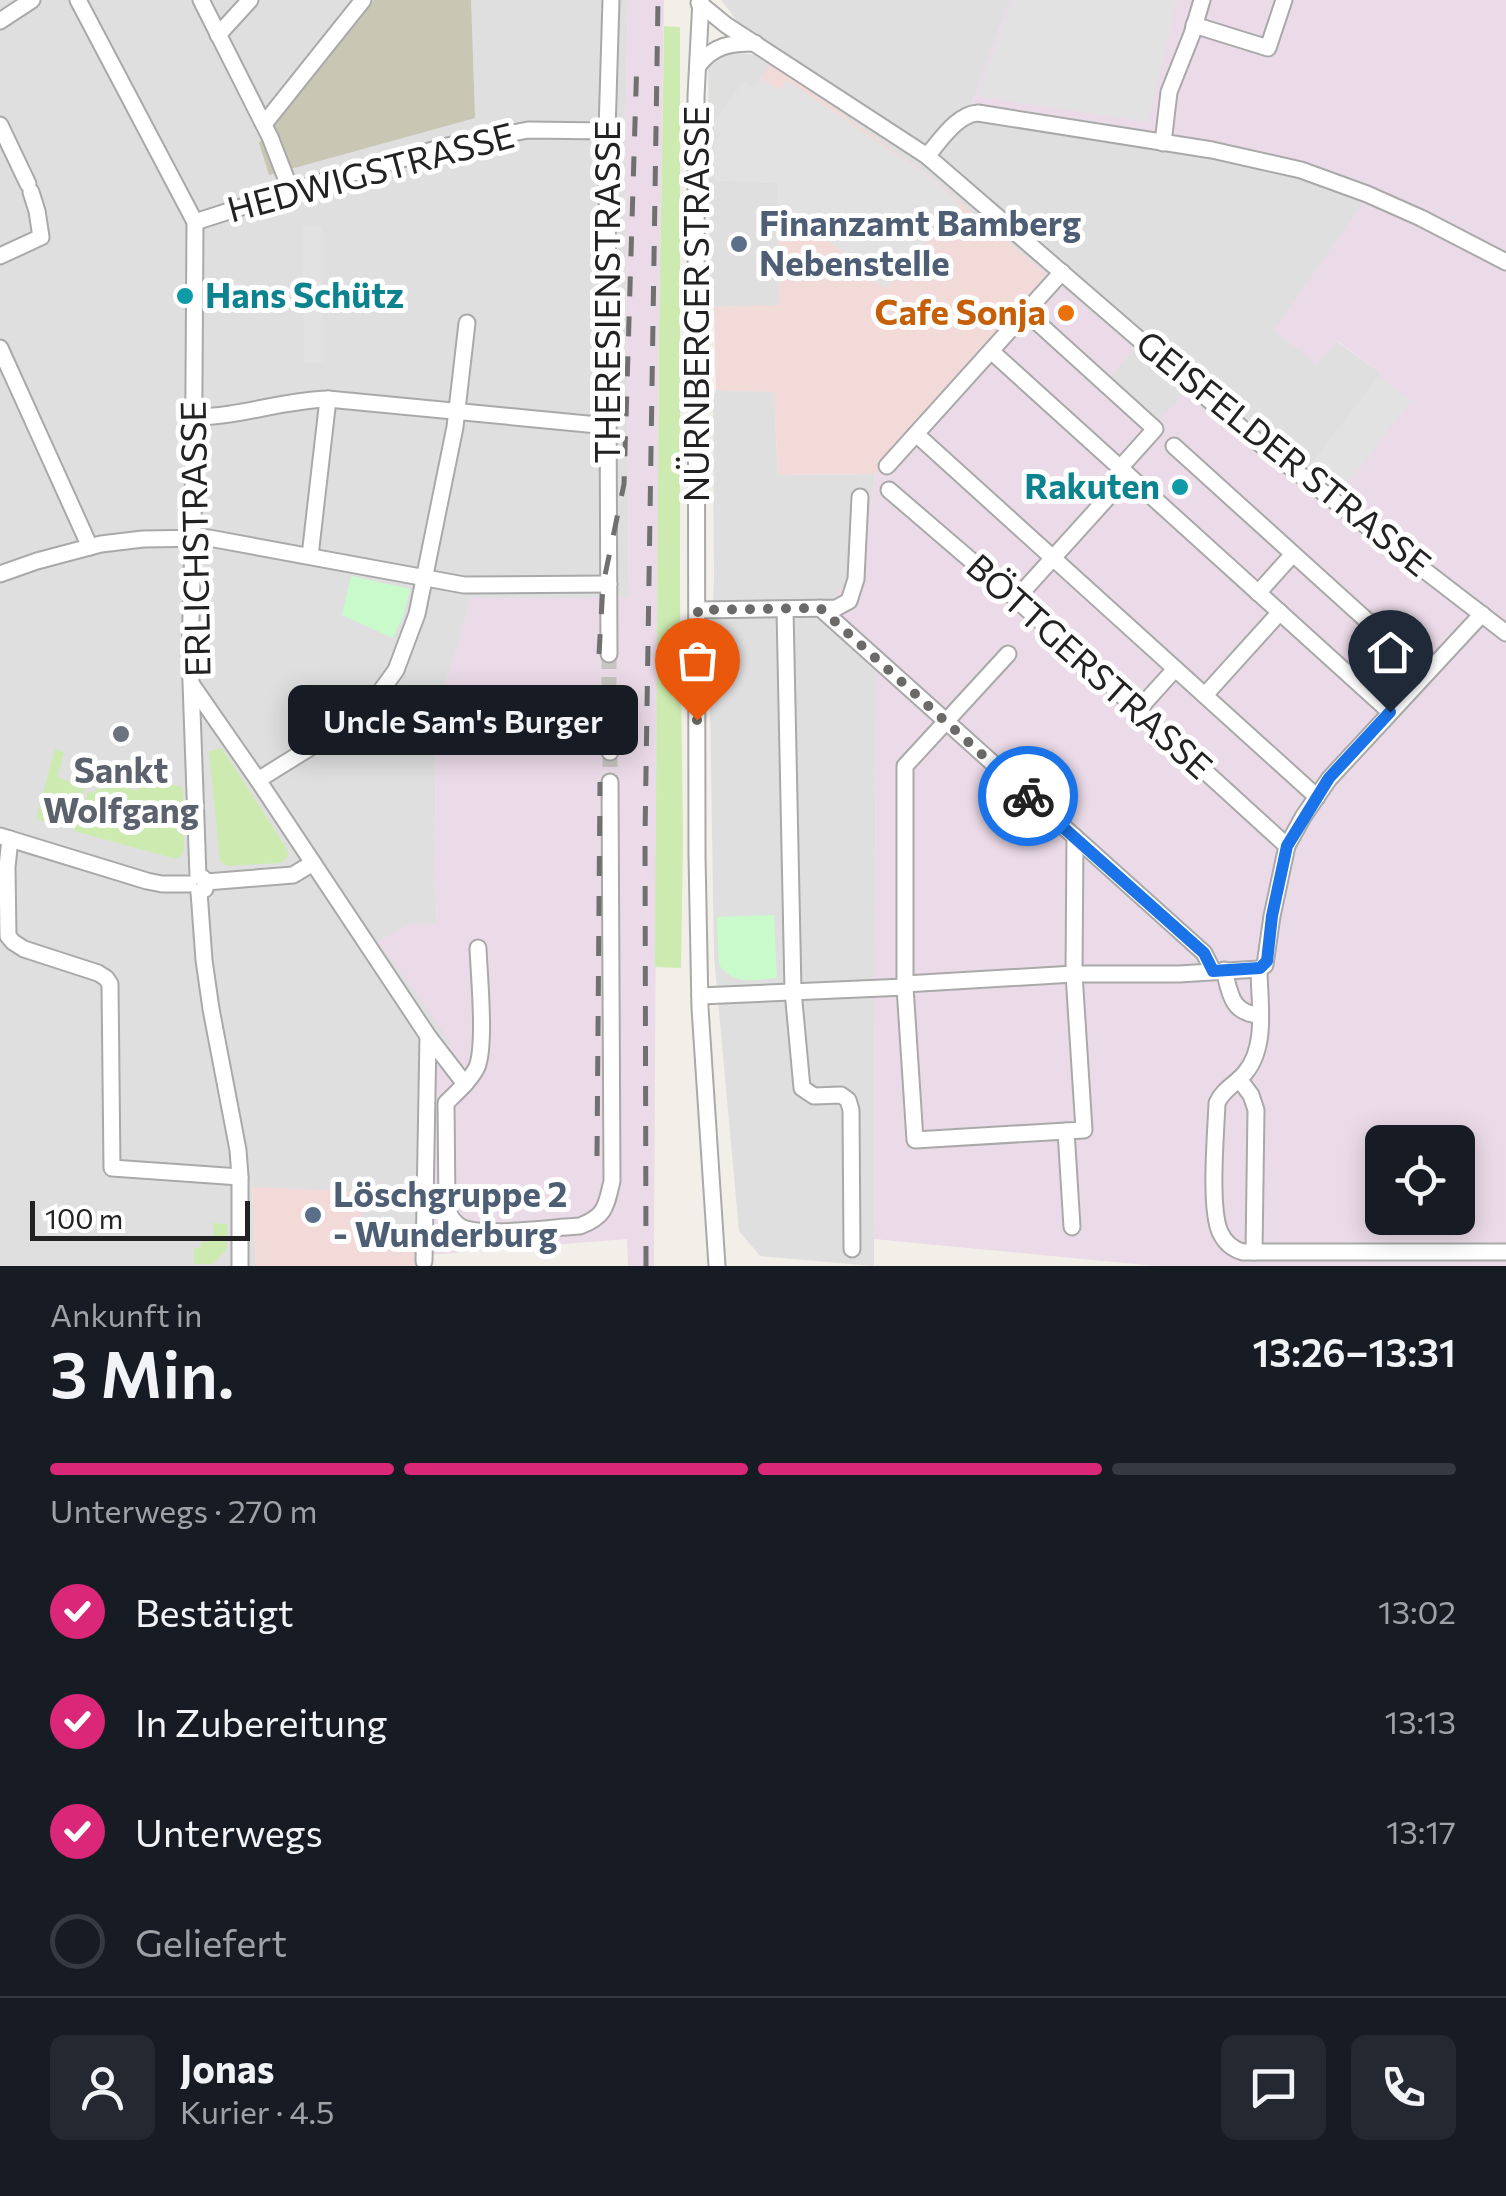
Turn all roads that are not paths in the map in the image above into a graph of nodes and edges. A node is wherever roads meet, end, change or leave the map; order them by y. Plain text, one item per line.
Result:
1 (32, 0) edge
2 (78, 0) edge
3 (201, 0) edge
4 (250, 0) edge
5 (363, 0) edge
6 (612, 0) edge
7 (1202, 0) edge
8 (1284, 0) edge
9 (699, 2) edge
10 (0, 22) edge
11 (1194, 25) junction
12 (218, 35) junction
13 (755, 43) junction
14 (698, 66) junction
15 (264, 124) junction
16 (0, 126) edge
17 (607, 132) junction
18 (1163, 142) junction
19 (927, 156) junction
20 (290, 191) junction
21 (195, 222) junction
22 (0, 256) edge
23 (1506, 262) edge
24 (1062, 272) junction
25 (1026, 312) junction
26 (467, 323) dead end
27 (0, 348) edge
28 (991, 351) junction
29 (328, 400) junction
30 (457, 413) junction
31 (194, 417) junction
32 (608, 426) junction
33 (916, 434) junction
34 (1174, 446) dead end
35 (886, 466) dead end
36 (1124, 472) junction
37 (890, 490) dead end
38 (860, 497) dead end
39 (193, 538) junction
40 (90, 547) junction
41 (1293, 554) junction
42 (310, 556) junction
43 (1053, 558) junction
44 (0, 574) edge
45 (424, 578) junction
46 (609, 584) junction
47 (1258, 592) junction
48 (1016, 600) junction
49 (828, 608) junction
50 (698, 610) junction
51 (785, 610) junction
52 (1280, 612) junction
53 (1482, 614) junction
54 (1506, 633) edge
55 (609, 654) tunnel mouth
56 (1008, 654) dead end
57 (1176, 669) junction
58 (1426, 674) junction
59 (192, 685) junction
60 (1204, 695) junction
61 (1138, 710) junction
62 (610, 711) tunnel mouth
63 (1390, 712) junction
64 (946, 722) junction
65 (610, 752) tunnel mouth
66 (258, 780) junction
67 (610, 782) tunnel mouth
68 (1317, 797) junction
69 (5, 837) edge
70 (1075, 837) junction
71 (1287, 846) junction
72 (313, 863) junction
73 (198, 884) junction
74 (478, 948) dead end
75 (1260, 968) junction
76 (1219, 970) junction
77 (1074, 974) junction
78 (905, 985) junction
79 (793, 991) junction
80 (700, 996) junction
81 (1259, 1015) junction
82 (428, 1036) junction
83 (1238, 1079) junction
84 (465, 1084) junction
85 (1066, 1131) junction
86 (240, 1177) junction
87 (1072, 1228) dead end
88 (852, 1249) dead end
89 (1254, 1252) junction
90 (1506, 1252) edge
91 (424, 1261) dead end
92 (717, 1264) edge
93 (240, 1266) edge

1 - 10 street
2 - 21 street, ERLICHSTRASSE
3 - 12 street
4 - 12 street
5 - 15 street
6 - 17 street, THERESIENSTRASSE
7 - 11 street
8 - 11 street
9 - 13 street, GEISFELDER STRASSE
9 - 14 street, NÜRNBERGER STRASSE
11 - 18 street
12 - 15 street
13 - 14 street
13 - 19 street, GEISFELDER STRASSE
14 - 50 street, NÜRNBERGER STRASSE
15 - 20 street
16 - 22 street
17 - 20 street, HEDWIGSTRASSE
17 - 32 street, THERESIENSTRASSE
18 - 19 street
18 - 23 street
19 - 24 street, GEISFELDER STRASSE
20 - 21 street, HEDWIGSTRASSE
21 - 31 street, ERLICHSTRASSE
24 - 25 street
24 - 53 street, GEISFELDER STRASSE
25 - 28 street
25 - 36 street, GEISFELDER STRASSE
26 - 30 street
27 - 40 street
28 - 33 street
28 - 36 street
29 - 30 street
29 - 31 street
29 - 42 street
30 - 32 street
30 - 45 street
31 - 39 street, ERLICHSTRASSE
32 - 46 street, THERESIENSTRASSE
33 - 35 street
33 - 43 street
34 - 41 street, GEISFELDER STRASSE
36 - 43 street
36 - 47 street
37 - 48 street, BÖTTGERSTRASSE
38 - 49 street
39 - 40 street
39 - 42 street
39 - 59 street, ERLICHSTRASSE
40 - 44 street
41 - 47 street
41 - 58 street, GEISFELDER STRASSE
42 - 45 street
43 - 48 street
43 - 57 street
45 - 46 street
45 - 66 street
46 - 55 street, THERESIENSTRASSE
47 - 52 street
48 - 61 street, BÖTTGERSTRASSE
49 - 51 street
49 - 64 street
50 - 51 street
50 - 80 street, NÜRNBERGER STRASSE
51 - 79 street
52 - 60 street
52 - 63 street
53 - 54 street, GEISFELDER STRASSE
53 - 58 street
56 - 64 street
57 - 60 street
57 - 61 street
58 - 63 street
59 - 66 street, ERLICHSTRASSE
59 - 73 street
60 - 68 street
61 - 71 street, BÖTTGERSTRASSE
62 - 65 street
63 - 68 street
64 - 70 street
64 - 78 street
66 - 72 street, ERLICHSTRASSE
67 - 84 street
68 - 71 street
69 - 73 street
69 - 86 street
70 - 76 street
70 - 77 street
71 - 75 street
72 - 73 street
72 - 82 street, ERLICHSTRASSE
73 - 86 street
74 - 84 street
75 - 76 street
75 - 81 street
76 - 77 street
76 - 81 street
77 - 78 street
77 - 85 street
78 - 79 street
78 - 85 street
79 - 80 street
79 - 88 street
80 - 92 street, NÜRNBERGER STRASSE
81 - 83 street
82 - 84 street, ERLICHSTRASSE
82 - 91 street
83 - 89 street
83 - 89 street
85 - 87 street
86 - 93 street
89 - 90 street

